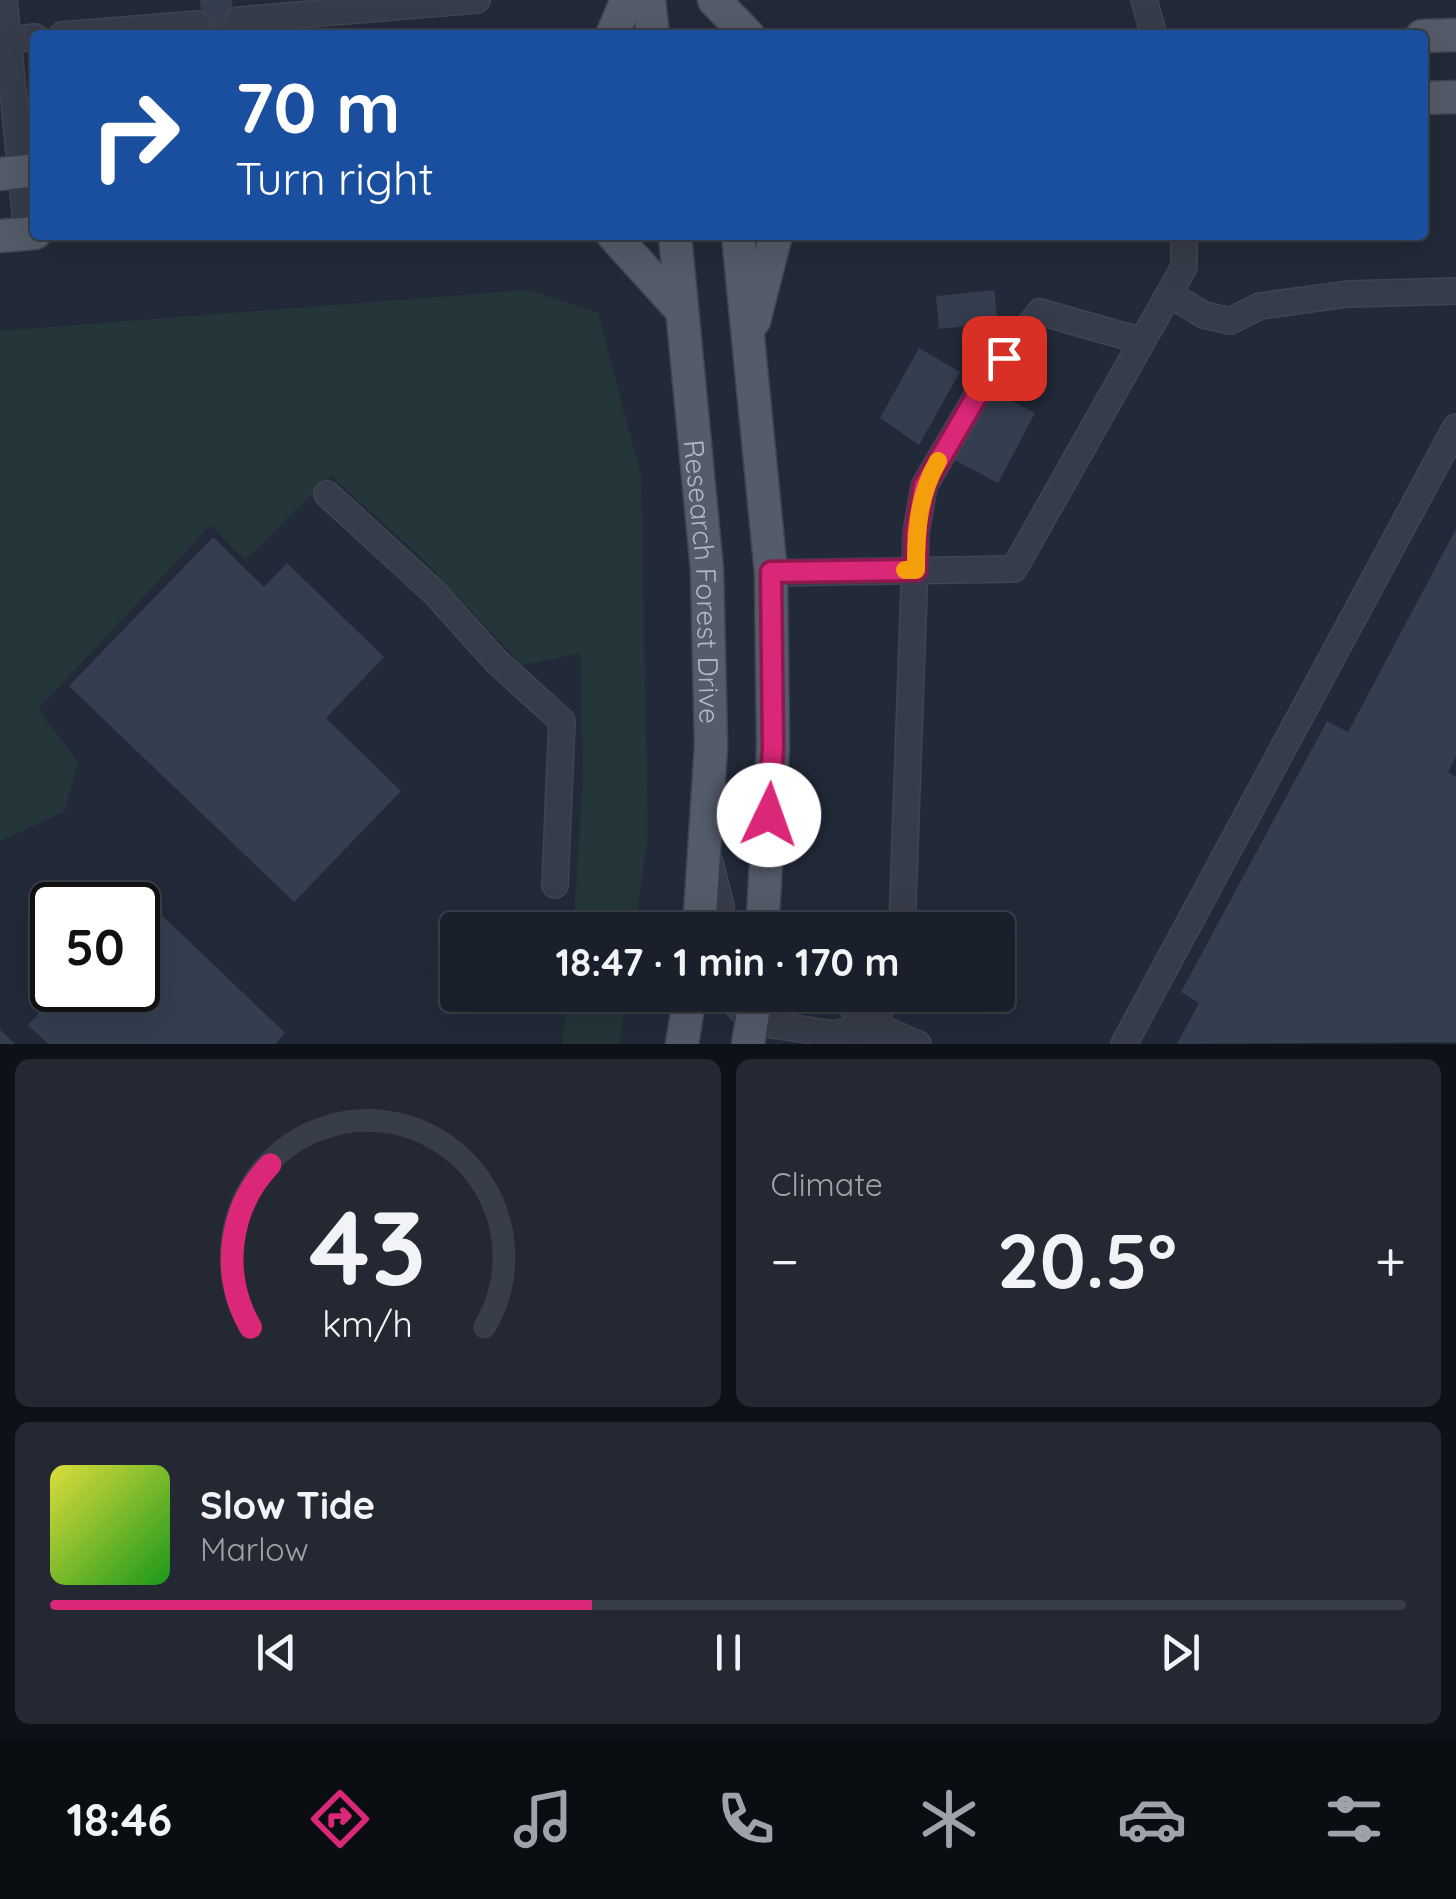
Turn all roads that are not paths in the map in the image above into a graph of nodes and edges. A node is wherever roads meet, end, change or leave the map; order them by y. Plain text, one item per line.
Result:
1 (4, 0) edge
2 (478, 0) edge
3 (627, 0) edge
4 (650, 0) edge
5 (713, 0) edge
6 (1144, 0) edge
7 (238, 20) tunnel mouth
8 (197, 24) tunnel mouth
9 (123, 30) edge
10 (614, 30) edge
11 (653, 30) edge
12 (715, 30) edge
13 (743, 30) edge
14 (1153, 30) edge
15 (1456, 35) edge
16 (1428, 36) edge
17 (30, 38) edge
18 (8, 40) junction
19 (1456, 97) edge
20 (1428, 98) edge
21 (18, 172) edge
22 (21, 234) edge
23 (618, 240) edge
24 (675, 240) edge
25 (738, 240) edge
26 (775, 240) edge
27 (1184, 240) edge
28 (1456, 290) edge
29 (1169, 294) junction
30 (682, 310) junction
31 (1142, 341) junction
32 (748, 345) junction
33 (1456, 427) edge
34 (326, 494) dead end
35 (916, 570) junction
36 (771, 572) junction
37 (706, 848) junction
38 (556, 885) dead end
39 (701, 912) edge
40 (721, 912) edge
41 (763, 912) edge
42 (903, 912) edge
43 (687, 1012) edge
44 (853, 1012) edge
45 (752, 1020) edge
46 (873, 1034) edge
47 (682, 1044) edge
48 (918, 1044) edge
49 (1124, 1044) edge

1 - 18 lane
2 - 7 lane
3 - 10 main road
4 - 11 main road
5 - 12 main road
5 - 13 main road
6 - 14 lane
8 - 9 lane
15 - 16 main road
17 - 18 lane
18 - 21 lane
19 - 20 main road
21 - 22 lane
23 - 30 main road
24 - 30 main road, Research Forest Drive
25 - 32 main road
26 - 32 main road
27 - 29 lane
28 - 29 lane
29 - 31 lane
30 - 37 main road, Research Forest Drive
31 - 35 lane
31 - 35 lane
32 - 36 main road
33 - 49 lane
34 - 38 lane
35 - 36 lane
35 - 42 lane
36 - 41 main road
37 - 39 main road, Research Forest Drive
37 - 40 lane
43 - 47 main road
44 - 46 lane
45 - 46 lane
46 - 48 lane

